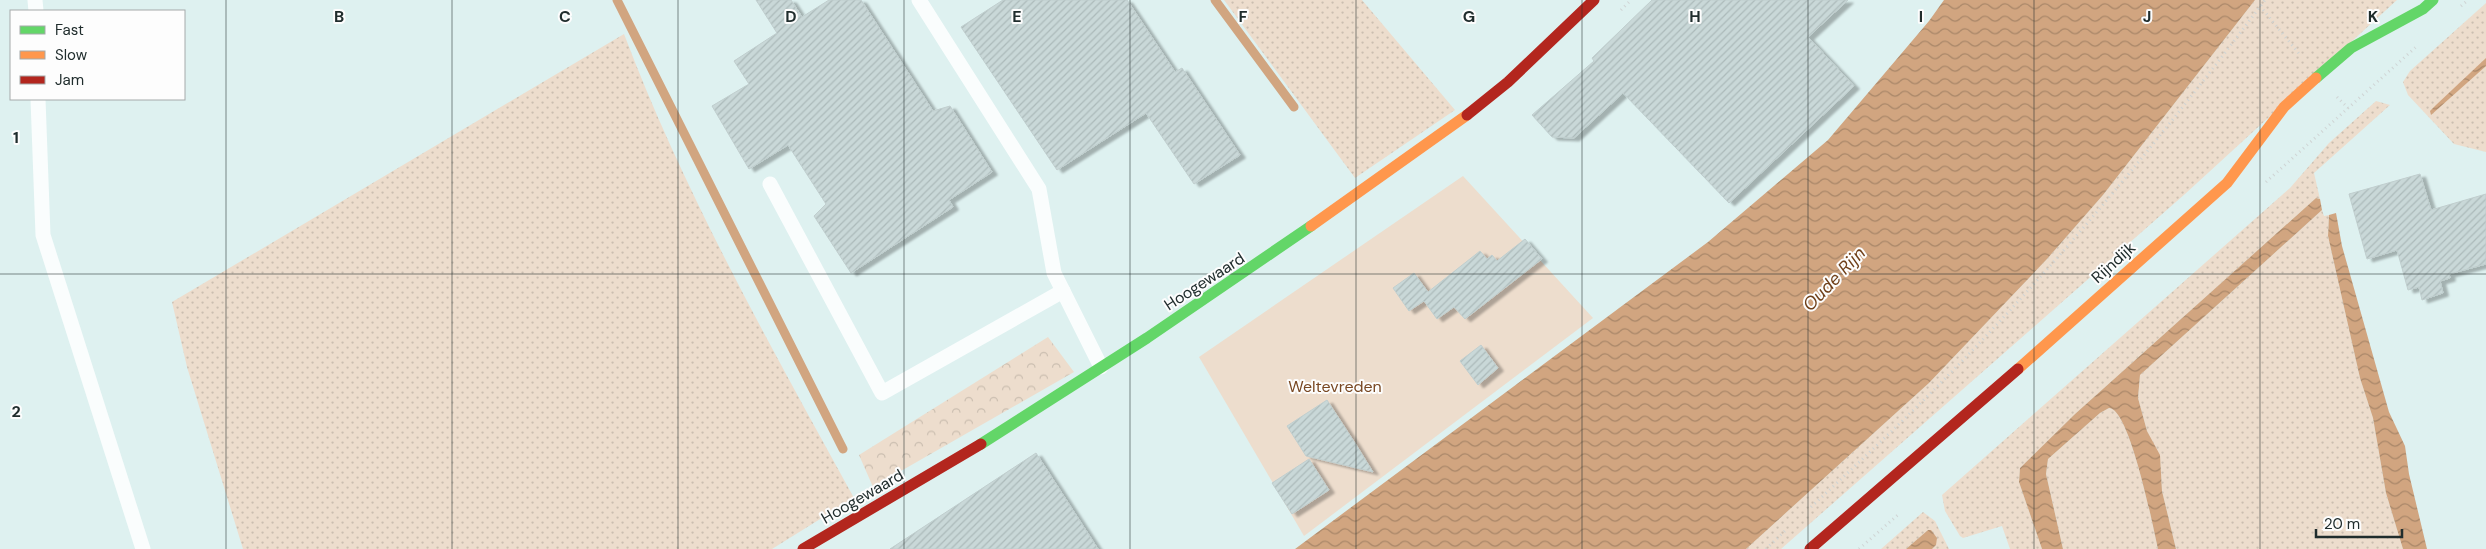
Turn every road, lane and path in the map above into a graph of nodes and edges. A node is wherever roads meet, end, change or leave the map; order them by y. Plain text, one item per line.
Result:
1 (919, 0) edge
2 (1594, 0) edge
3 (2265, 0) edge
4 (2433, 0) edge
5 (38, 100) edge
6 (770, 184) dead end
7 (1063, 291) junction
8 (1102, 367) junction
9 (1810, 508) dead end
10 (1789, 528) dead end
11 (143, 549) edge
12 (803, 549) edge
13 (1766, 549) edge
14 (1810, 549) edge

1 - 7 lane
2 - 8 street, Hoogewaard
3 - 9 path
4 - 14 street, Rijndijk
5 - 11 lane
6 - 7 lane
7 - 8 lane
8 - 12 street, Hoogewaard
10 - 13 path

